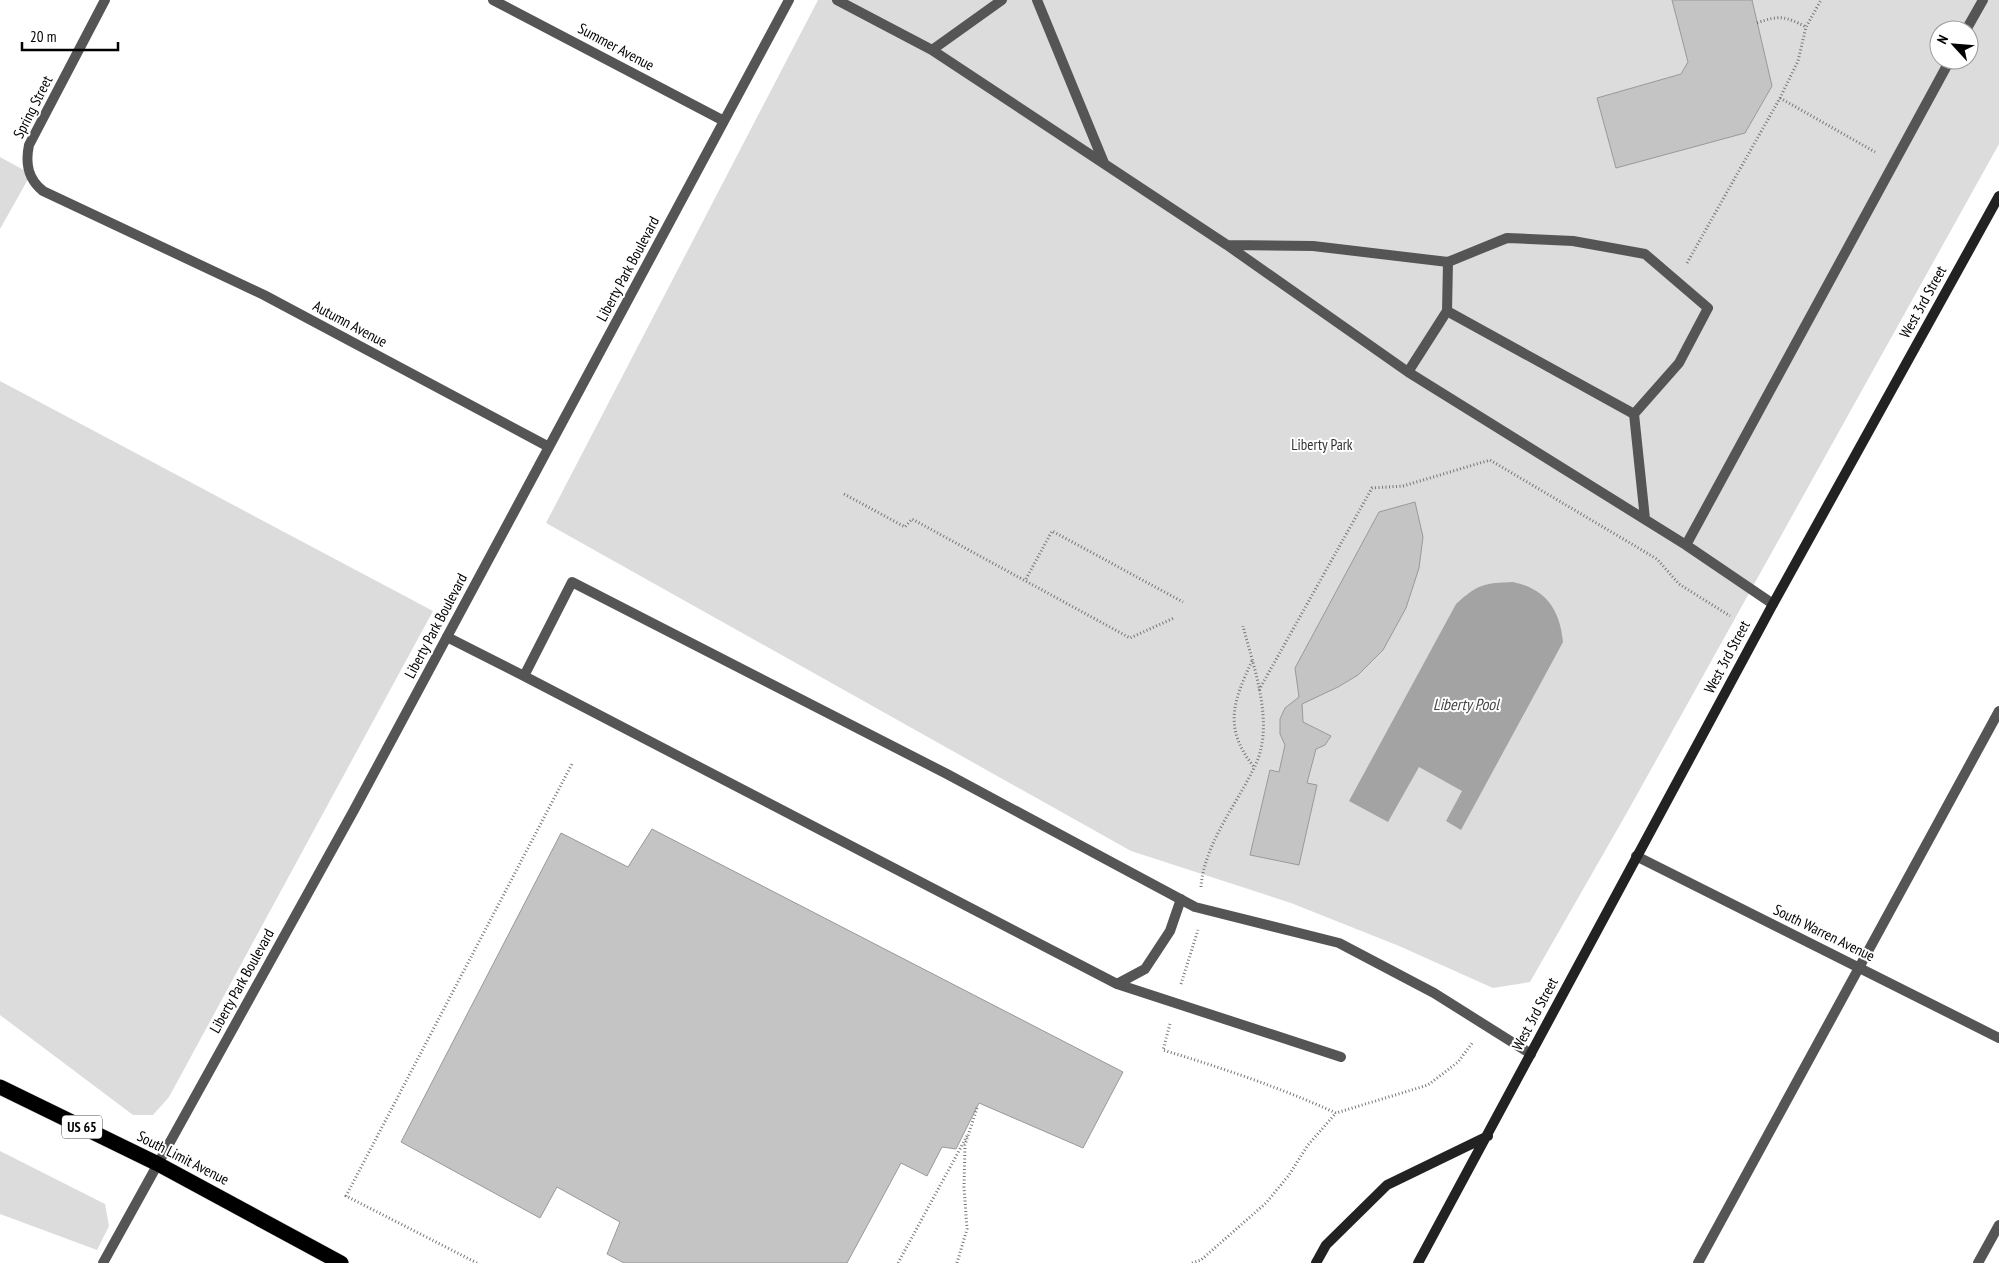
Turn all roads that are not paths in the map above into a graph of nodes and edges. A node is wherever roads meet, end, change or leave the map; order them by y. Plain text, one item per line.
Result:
1 (105, 0) edge
2 (494, 0) edge
3 (789, 0) edge
4 (837, 0) edge
5 (1002, 0) edge
6 (1037, 0) edge
7 (1983, 0) edge
8 (1972, 20) edge
9 (932, 50) junction
10 (1944, 70) edge
11 (724, 122) junction
12 (1104, 164) junction
13 (1999, 196) edge
14 (134, 234) joint
15 (1228, 245) junction
16 (1448, 262) junction
17 (1447, 311) junction
18 (1408, 372) junction
19 (1634, 414) junction
20 (549, 447) junction
21 (1645, 519) junction
22 (1686, 545) junction
23 (1773, 604) junction
24 (447, 636) junction
25 (524, 676) junction
26 (1999, 711) edge
27 (1636, 856) junction
28 (1181, 899) junction
29 (1859, 967) junction
30 (1117, 984) junction
31 (1999, 1038) edge
32 (1531, 1054) junction
33 (1341, 1058) dead end
34 (2, 1088) edge
35 (1488, 1136) junction
36 (158, 1164) junction
37 (1999, 1225) edge
38 (103, 1263) edge
39 (341, 1263) edge
40 (1316, 1263) edge
41 (1418, 1263) edge
42 (1698, 1263) edge
43 (1978, 1263) edge

1 - 14 street, Spring Street
2 - 11 street, Summer Avenue
3 - 11 street, Liberty Park Boulevard
4 - 9 street
5 - 9 street
6 - 12 street
7 - 8 street
9 - 12 street
10 - 22 street
11 - 20 street, Liberty Park Boulevard
12 - 15 street
13 - 23 street, West 3rd Street
14 - 20 street, Autumn Avenue
15 - 16 street
15 - 18 street
16 - 17 street
16 - 19 street
17 - 18 street
17 - 19 street
18 - 21 street
19 - 21 street
20 - 24 street, Liberty Park Boulevard
21 - 22 street
22 - 23 street
23 - 27 street, West 3rd Street
24 - 25 street
24 - 36 street, Liberty Park Boulevard
25 - 28 street
25 - 30 street
26 - 29 street
27 - 29 street, South Warren Avenue
27 - 32 street, West 3rd Street
28 - 30 street
28 - 32 street
29 - 31 street, South Warren Avenue
29 - 42 street
30 - 33 street
32 - 35 street, West 3rd Street
34 - 36 highway, South Limit Avenue / US 65
35 - 40 street
35 - 41 street, West 3rd Street
36 - 38 street, Liberty Park Boulevard
36 - 39 highway, South Limit Avenue / US 65
37 - 43 street

